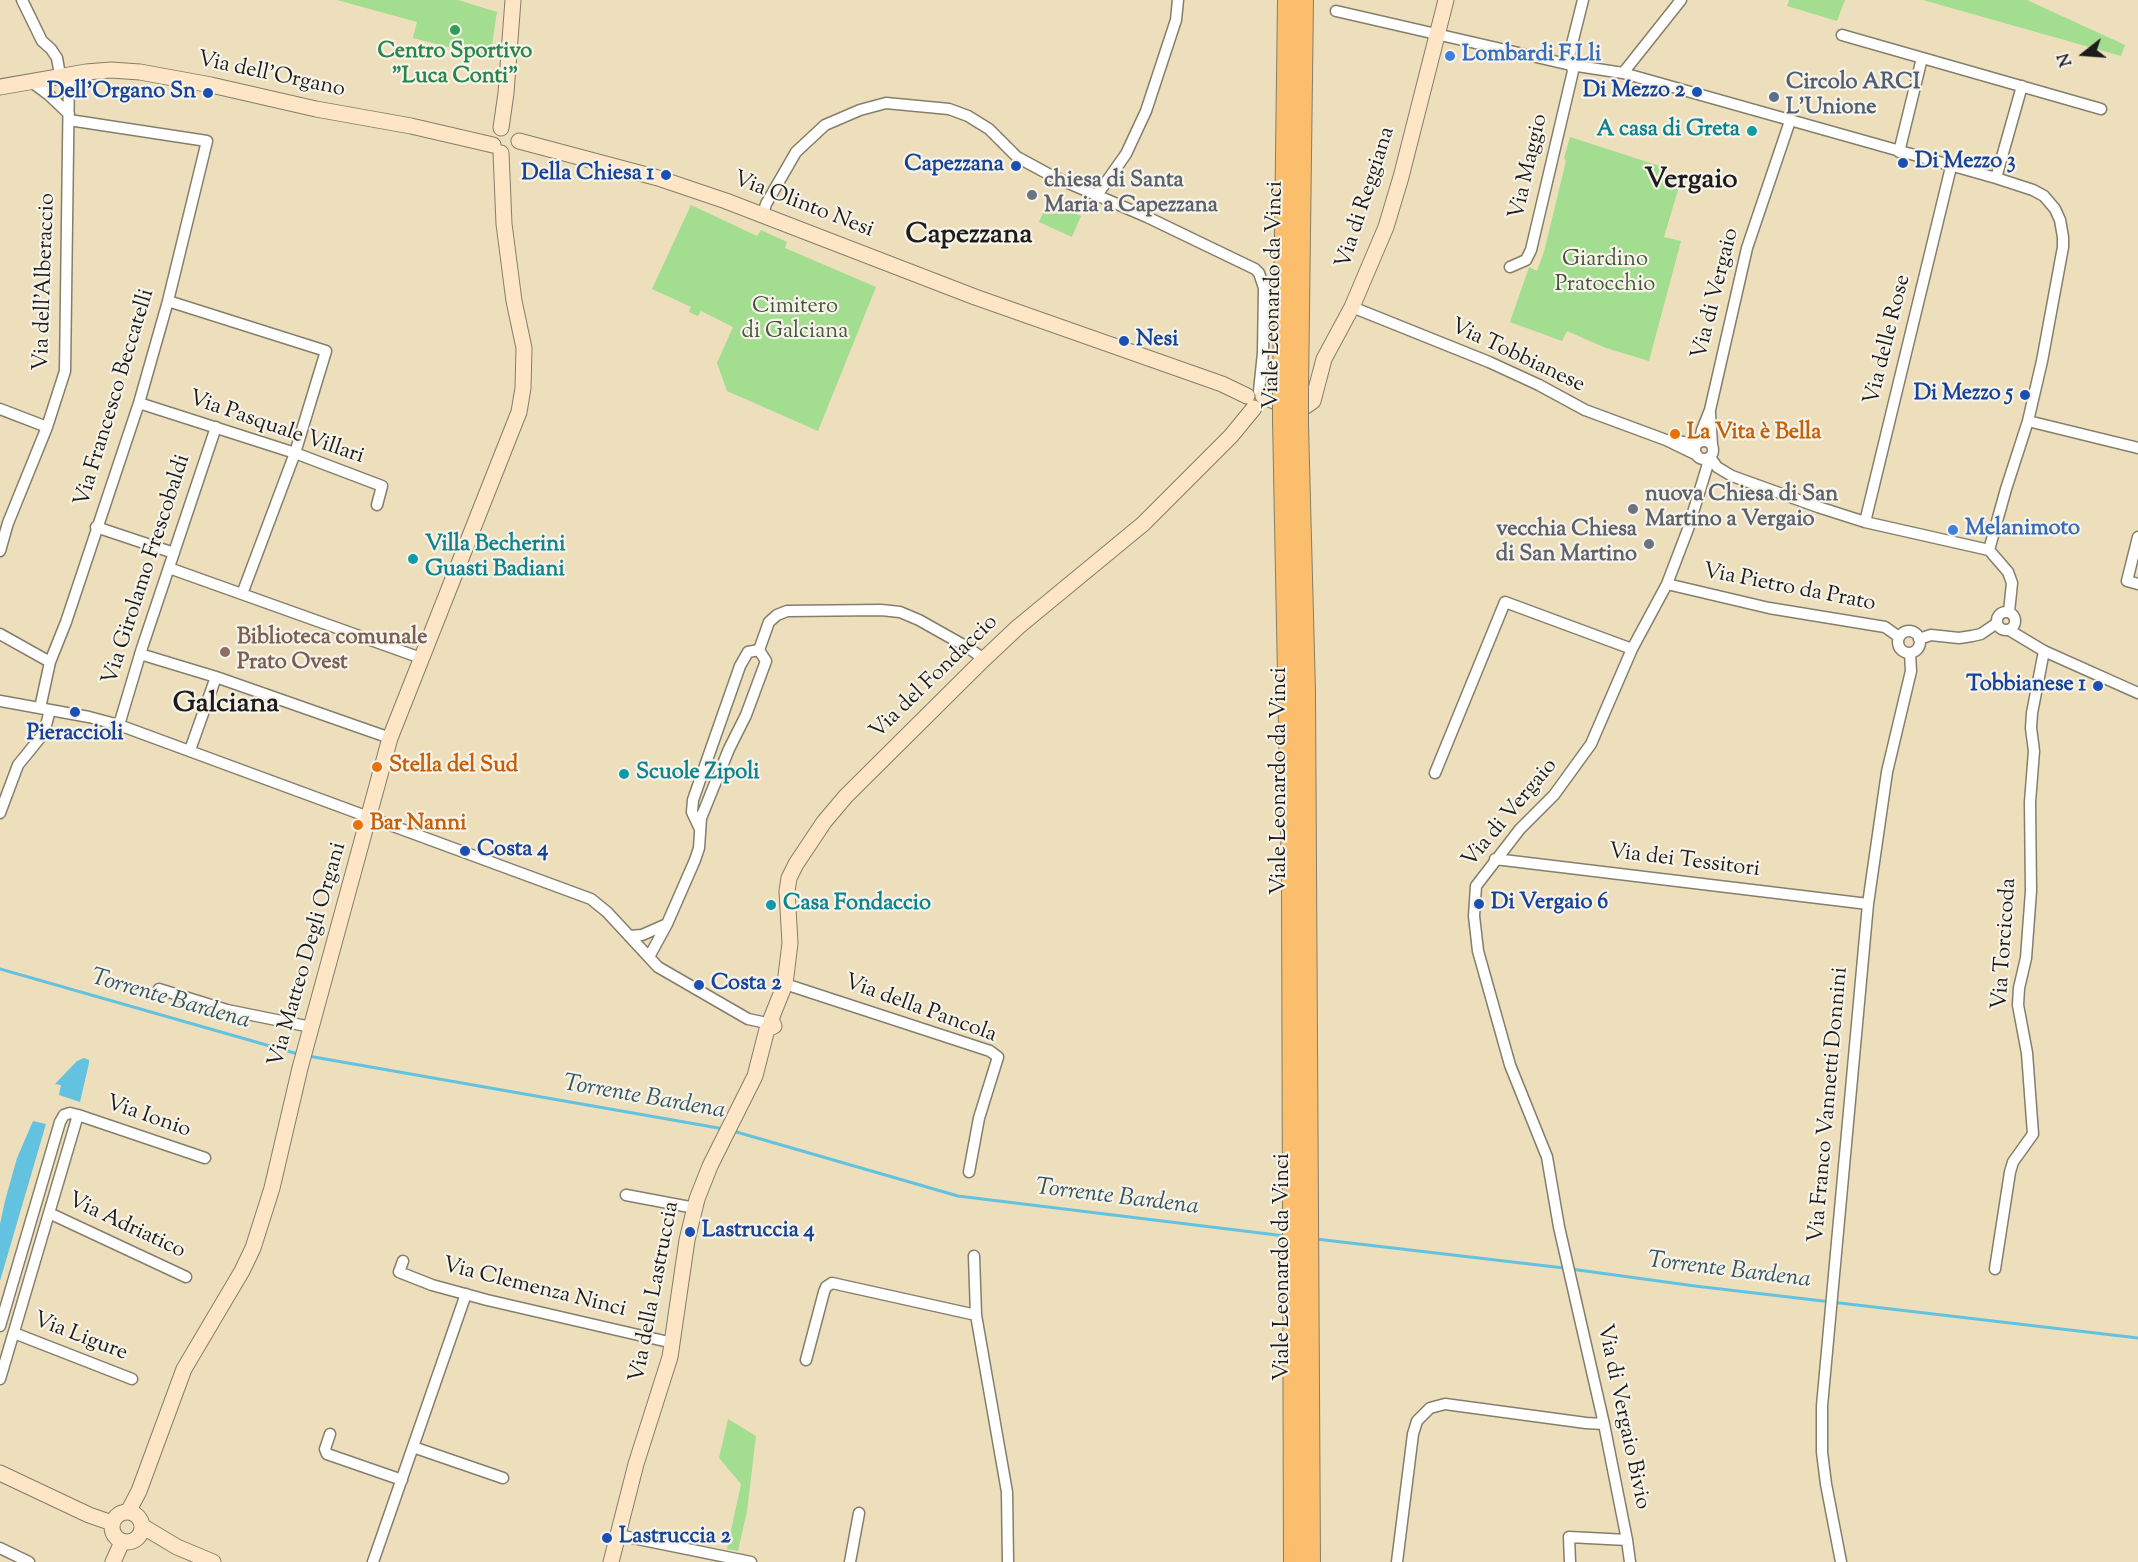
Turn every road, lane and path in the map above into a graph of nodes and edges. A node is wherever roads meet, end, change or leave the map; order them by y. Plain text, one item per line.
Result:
1 (22, 0) edge
2 (513, 0) edge
3 (1178, 0) edge
4 (1288, 0) edge
5 (1304, 0) edge
6 (1446, 0) edge
7 (1582, 0) edge
8 (1681, 0) edge
9 (1336, 11) dead end
10 (1437, 35) junction
11 (1842, 35) dead end
12 (1922, 58) junction
13 (1571, 65) junction
14 (1623, 73) junction
15 (65, 75) junction
16 (30, 81) junction
17 (2022, 86) junction
18 (2, 90) edge
19 (2101, 109) dead end
20 (69, 117) junction
21 (1790, 121) junction
22 (506, 140) junction
23 (1899, 152) junction
24 (1951, 166) junction
25 (1996, 178) junction
26 (1097, 195) junction
27 (763, 214) junction
28 (1510, 267) dead end
29 (168, 301) junction
30 (1352, 307) junction
31 (1268, 401) junction
32 (139, 403) junction
33 (0, 410) edge
34 (1710, 410) junction
35 (2028, 421) junction
36 (47, 427) junction
37 (216, 427) junction
38 (1712, 445) junction
39 (1698, 447) junction
40 (2138, 448) edge
41 (295, 453) junction
42 (1709, 458) junction
43 (1732, 476) junction
44 (1702, 482) junction
45 (376, 505) dead end
46 (1865, 522) junction
47 (96, 527) junction
48 (2138, 537) edge
49 (1989, 550) junction
50 (0, 551) edge
51 (174, 553) junction
52 (169, 568) junction
53 (1667, 584) junction
54 (2138, 584) edge
55 (242, 594) junction
56 (2009, 612) junction
57 (1997, 623) junction
58 (2009, 630) junction
59 (0, 634) edge
60 (1899, 637) junction
61 (1919, 639) junction
62 (1632, 649) junction
63 (759, 650) junction
64 (2044, 651) junction
65 (140, 654) junction
66 (1910, 654) junction
67 (421, 658) junction
68 (984, 658) junction
69 (50, 662) junction
70 (216, 677) junction
71 (2138, 693) edge
72 (0, 701) edge
73 (45, 709) junction
74 (119, 725) junction
75 (390, 738) junction
76 (190, 750) junction
77 (1435, 773) dead end
78 (693, 800) junction
79 (705, 808) junction
80 (0, 813) edge
81 (370, 817) junction
82 (700, 829) junction
83 (1495, 859) junction
84 (1868, 904) junction
85 (667, 924) junction
86 (629, 936) junction
87 (649, 957) junction
88 (785, 984) junction
89 (159, 988) dead end
90 (767, 1023) junction
91 (311, 1027) junction
92 (738, 1113) joint
93 (78, 1115) junction
94 (205, 1158) dead end
95 (969, 1172) dead end
96 (626, 1194) dead end
97 (695, 1208) junction
98 (49, 1214) junction
99 (974, 1256) dead end
100 (403, 1261) dead end
101 (1995, 1269) dead end
102 (186, 1277) dead end
103 (1572, 1280) joint
104 (466, 1294) junction
105 (976, 1315) junction
106 (0, 1326) edge
107 (14, 1333) junction
108 (673, 1343) junction
109 (806, 1360) dead end
110 (0, 1379) edge
111 (132, 1379) dead end
112 (1604, 1424) junction
113 (330, 1434) dead end
114 (413, 1447) junction
115 (0, 1473) edge
116 (503, 1478) dead end
117 (402, 1480) junction
118 (129, 1512) junction
119 (859, 1513) dead end
120 (112, 1524) junction
121 (141, 1531) junction
122 (618, 1535) junction
123 (1627, 1540) junction
124 (122, 1542) junction
125 (0, 1548) edge
126 (29, 1562) edge
127 (113, 1562) edge
128 (213, 1562) edge
129 (373, 1562) edge
130 (611, 1562) edge
131 (751, 1562) edge
132 (850, 1562) edge
133 (1008, 1562) edge
134 (1294, 1562) edge
135 (1310, 1562) edge
136 (1397, 1562) edge
137 (1570, 1562) edge
138 (1630, 1562) edge
139 (1841, 1562) edge

1 - 15 street
2 - 22 street, Via Matteo Degli Organi
3 - 26 street
4 - 31 highway, Viale Leonardo da Vinci
5 - 31 highway, Viale Leonardo da Vinci
6 - 10 street, Via di Reggiana
7 - 13 street, Via Maggio
8 - 14 street
9 - 10 street
10 - 13 street
10 - 30 street, Via di Reggiana
11 - 12 street
12 - 17 street
12 - 23 street
13 - 14 street
13 - 28 street, Via Maggio
14 - 21 street
15 - 16 street, Via dell'Organo
15 - 20 street, Via dell'Alberaccio
15 - 22 street, Via dell'Organo
16 - 18 street, Via dell'Organo
16 - 20 street
17 - 19 street
17 - 25 street
20 - 29 street, Via Francesco Beccatelli
20 - 36 street, Via dell'Alberaccio
21 - 23 street
21 - 34 street, Via di Vergaio
22 - 27 street, Via Olinto Nesi
22 - 67 street, Via Matteo Degli Organi
23 - 24 street
24 - 25 street
24 - 46 street, Via delle Rose
25 - 35 street
26 - 27 street
26 - 31 street
27 - 31 street, Via Olinto Nesi
29 - 32 street, Via Francesco Beccatelli
29 - 41 street
30 - 31 street, Via di Reggiana
30 - 39 street, Via Tobbianese
31 - 68 street, Via del Fondaccio
31 - 134 highway, Viale Leonardo da Vinci
31 - 135 highway, Viale Leonardo da Vinci
32 - 37 street, Via Pasquale Villari
32 - 47 street, Via Francesco Beccatelli
33 - 36 street
34 - 38 street, Via di Vergaio
34 - 39 street, Via di Vergaio
35 - 40 street
35 - 49 street
36 - 50 street, Via dell'Alberaccio
37 - 41 street, Via Pasquale Villari
37 - 51 street, Via Girolamo Frescobaldi
38 - 39 street
38 - 42 street, Via di Vergaio
39 - 42 street
41 - 45 street, Via Pasquale Villari
41 - 55 street
42 - 43 street
42 - 44 street, Via di Vergaio
43 - 44 street
43 - 46 street
44 - 53 street, Via di Vergaio
46 - 49 street
47 - 51 street
47 - 69 street, Via Francesco Beccatelli
48 - 54 street
49 - 56 street
51 - 52 street, Via Girolamo Frescobaldi
52 - 55 street
52 - 65 street, Via Girolamo Frescobaldi
53 - 60 street, Via Pietro da Prato
53 - 62 street, Via di Vergaio
55 - 67 street
56 - 57 street
56 - 58 street
57 - 58 street
57 - 61 street
58 - 64 street
59 - 69 street
60 - 61 street
60 - 66 street
61 - 66 street
62 - 77 street
62 - 83 street, Via di Vergaio
63 - 68 street
63 - 78 street
63 - 79 street
64 - 71 street
64 - 101 street, Via Torcicoda
65 - 70 street
65 - 74 street, Via Girolamo Frescobaldi
66 - 84 street, Via Franco Vannetti Donnini
67 - 75 street, Via Matteo Degli Organi
68 - 88 street, Via del Fondaccio
69 - 73 street, Via Francesco Beccatelli
70 - 75 street
70 - 76 street
72 - 73 street
73 - 74 street
73 - 80 street, Via Francesco Beccatelli
74 - 76 street
75 - 81 street, Via Matteo Degli Organi
76 - 81 street
78 - 79 street
78 - 82 street
79 - 82 street
81 - 86 street
81 - 91 street, Via Matteo Degli Organi
82 - 85 street
83 - 84 street, Via dei Tessitori
83 - 103 street, Via di Vergaio
84 - 139 street, Via Franco Vannetti Donnini
85 - 86 street
85 - 87 street
86 - 87 street
87 - 90 street
88 - 90 street, Via del Fondaccio
88 - 95 street, Via della Pancola
89 - 91 street
90 - 92 street, Via del Fondaccio
91 - 118 street, Via Matteo Degli Organi
92 - 97 street, Via della Lastruccia
93 - 94 street, Via Ionio
93 - 98 street
93 - 106 street
96 - 97 street
97 - 108 street, Via della Lastruccia
98 - 102 street, Via Adriatico
98 - 107 street
99 - 105 street
100 - 104 street, Via Clemenza Ninci
103 - 112 street, Via di Vergaio Bivio
104 - 108 street, Via Clemenza Ninci
104 - 114 street
105 - 109 street
105 - 133 street
107 - 110 street
107 - 111 street, Via Ligure
108 - 122 street, Via della Lastruccia
112 - 123 street, Via di Vergaio Bivio
112 - 136 street
113 - 117 street
114 - 116 street
114 - 117 street
115 - 120 street
117 - 129 street
118 - 120 street
118 - 121 street
119 - 132 street
120 - 124 street
121 - 124 street
121 - 128 street
122 - 130 street, Via della Lastruccia
122 - 131 street
123 - 137 street
123 - 138 street, Via di Vergaio Bivio
124 - 127 street
125 - 126 street

